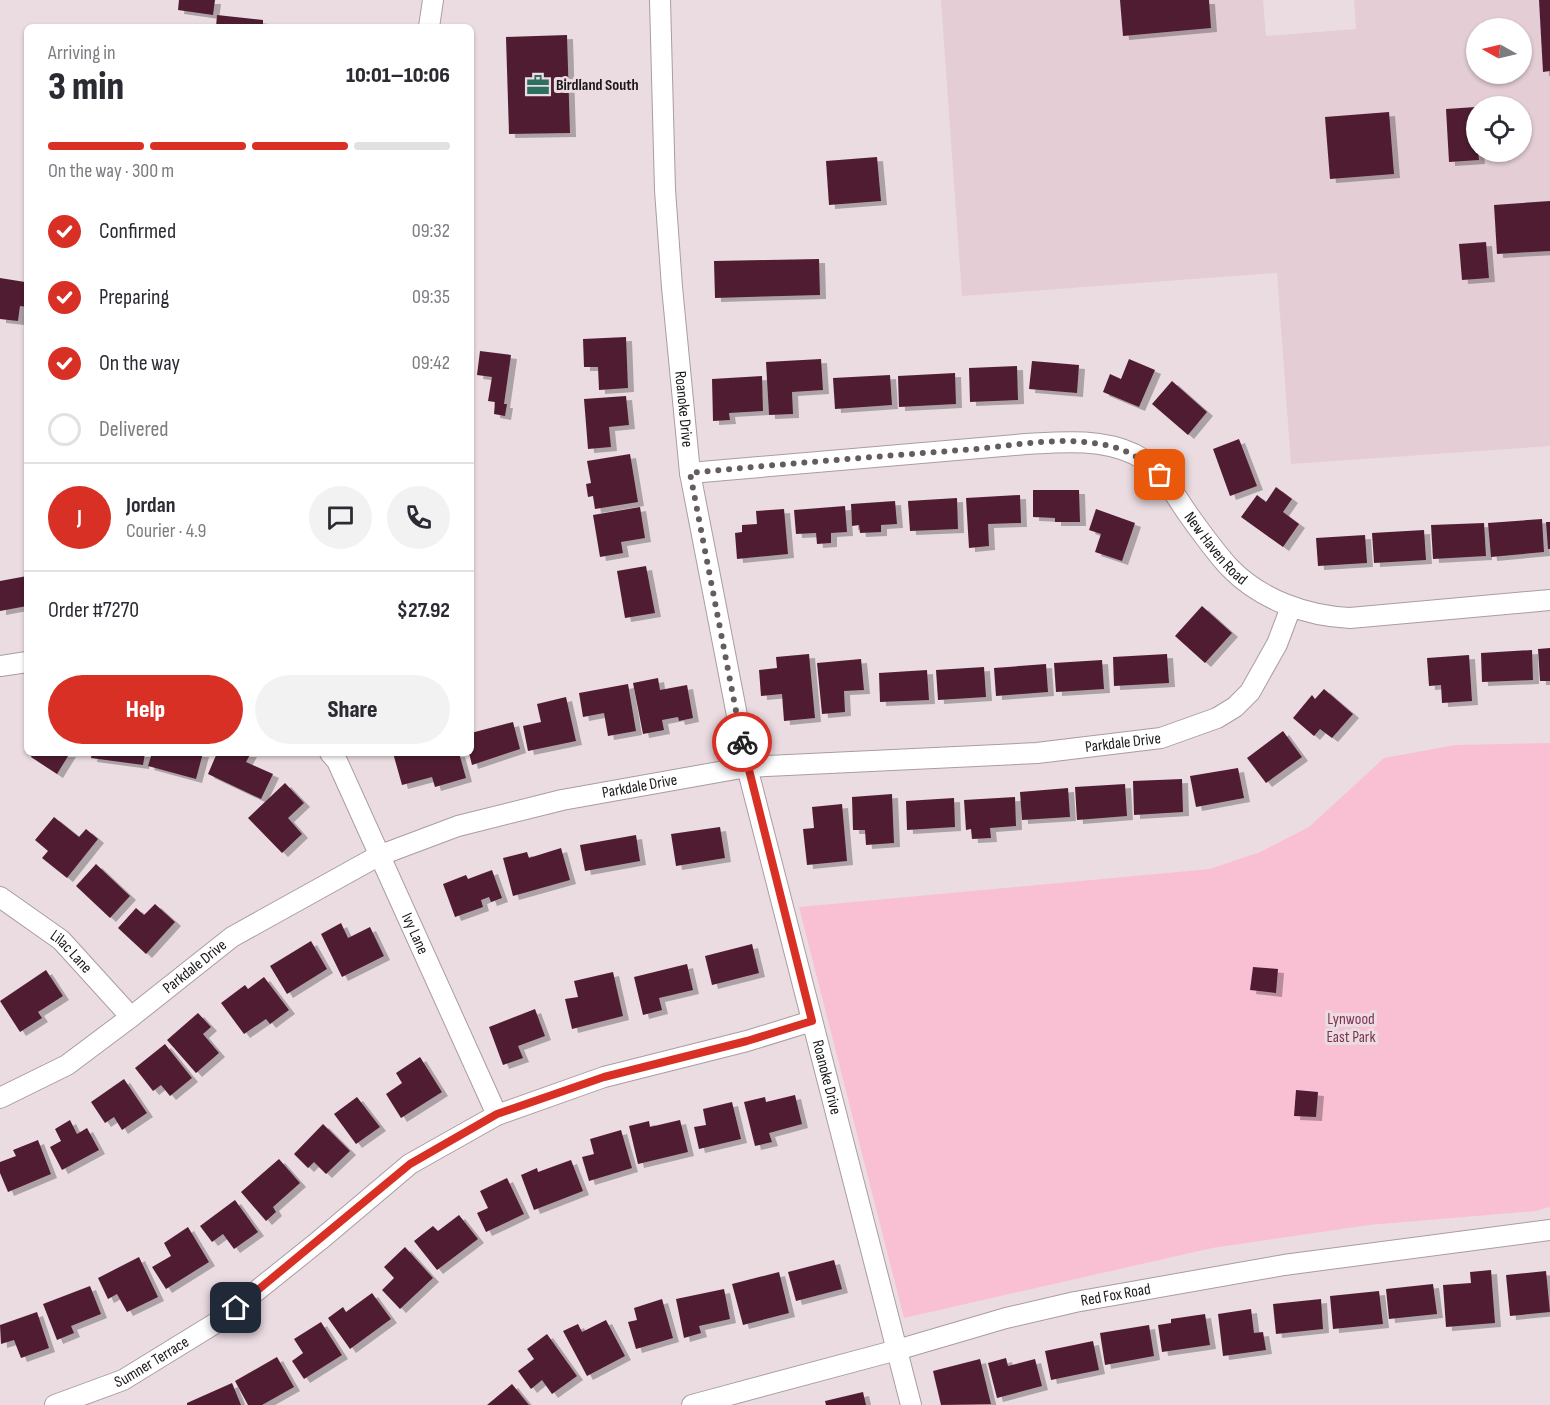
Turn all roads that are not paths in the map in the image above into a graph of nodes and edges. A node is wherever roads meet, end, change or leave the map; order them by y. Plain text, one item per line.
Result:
1 (433, 0) edge
2 (660, 0) edge
3 (429, 24) edge
4 (690, 473) junction
5 (1550, 600) edge
6 (1291, 607) junction
7 (24, 662) edge
8 (0, 666) edge
9 (333, 756) edge
10 (747, 767) junction
11 (378, 856) junction
12 (0, 897) edge
13 (131, 1017) junction
14 (812, 1021) junction
15 (0, 1098) edge
16 (497, 1114) junction
17 (1550, 1230) edge
18 (897, 1350) junction
19 (55, 1405) edge
20 (692, 1405) edge
21 (911, 1405) edge

1 - 3 street
2 - 4 street, Roanoke Drive
4 - 6 street, New Haven Road
4 - 10 street, Roanoke Drive
5 - 6 street, New Haven Road
6 - 10 street, Parkdale Drive
7 - 8 street
9 - 11 street, Ivy Lane
10 - 11 street, Parkdale Drive
10 - 14 street, Roanoke Drive
11 - 13 street, Parkdale Drive
11 - 16 street, Ivy Lane
12 - 13 street, Lilac Lane
13 - 15 street, Parkdale Drive
14 - 16 street, Sumner Terrace
14 - 18 street, Roanoke Drive
16 - 19 street, Sumner Terrace
17 - 18 street, Red Fox Road
18 - 20 street, Red Fox Road
18 - 21 street, Roanoke Drive

